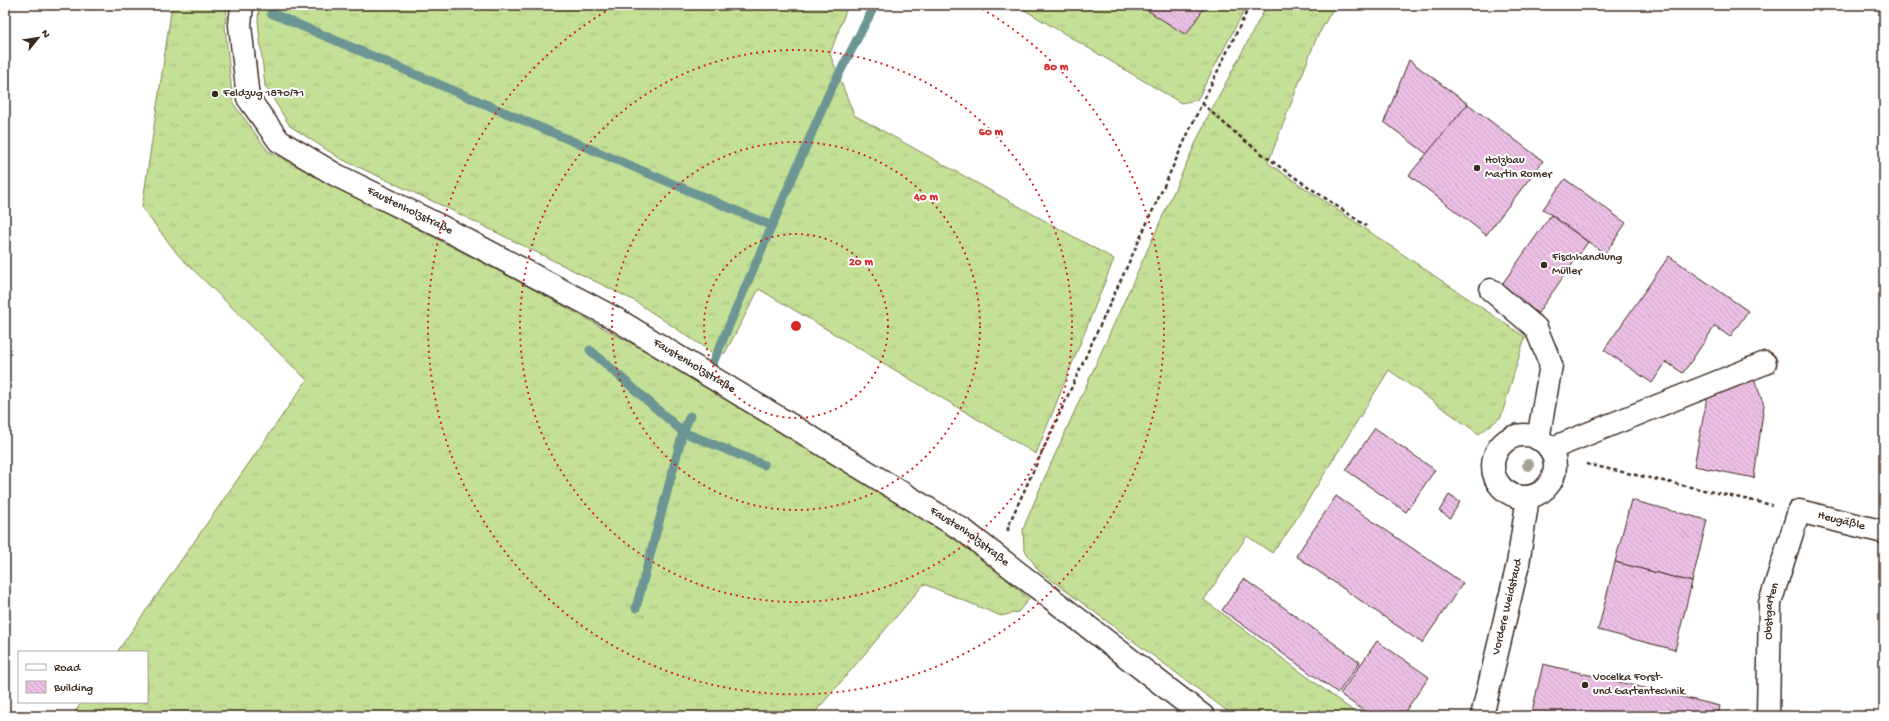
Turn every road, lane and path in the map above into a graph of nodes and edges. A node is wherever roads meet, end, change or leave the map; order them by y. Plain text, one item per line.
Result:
1 (242, 5) edge
2 (1250, 5) edge
3 (1202, 102) junction
4 (1366, 226) dead end
5 (1492, 290) dead end
6 (1765, 363) dead end
7 (1547, 448) junction
8 (1528, 497) junction
9 (1799, 511) junction
10 (1884, 532) edge
11 (1008, 566) junction
12 (1202, 716) edge
13 (1482, 716) edge
14 (1768, 716) edge

1 - 11 street, Faustenholzstraße
2 - 3 path
3 - 4 path
3 - 11 path
5 - 7 street
6 - 7 street
7 - 8 street
7 - 8 street
7 - 9 path
8 - 13 street, Vordere Weidstaud
9 - 10 street, Heugäßle
9 - 14 street, Obstgarten
11 - 12 street, Faustenholzstraße

